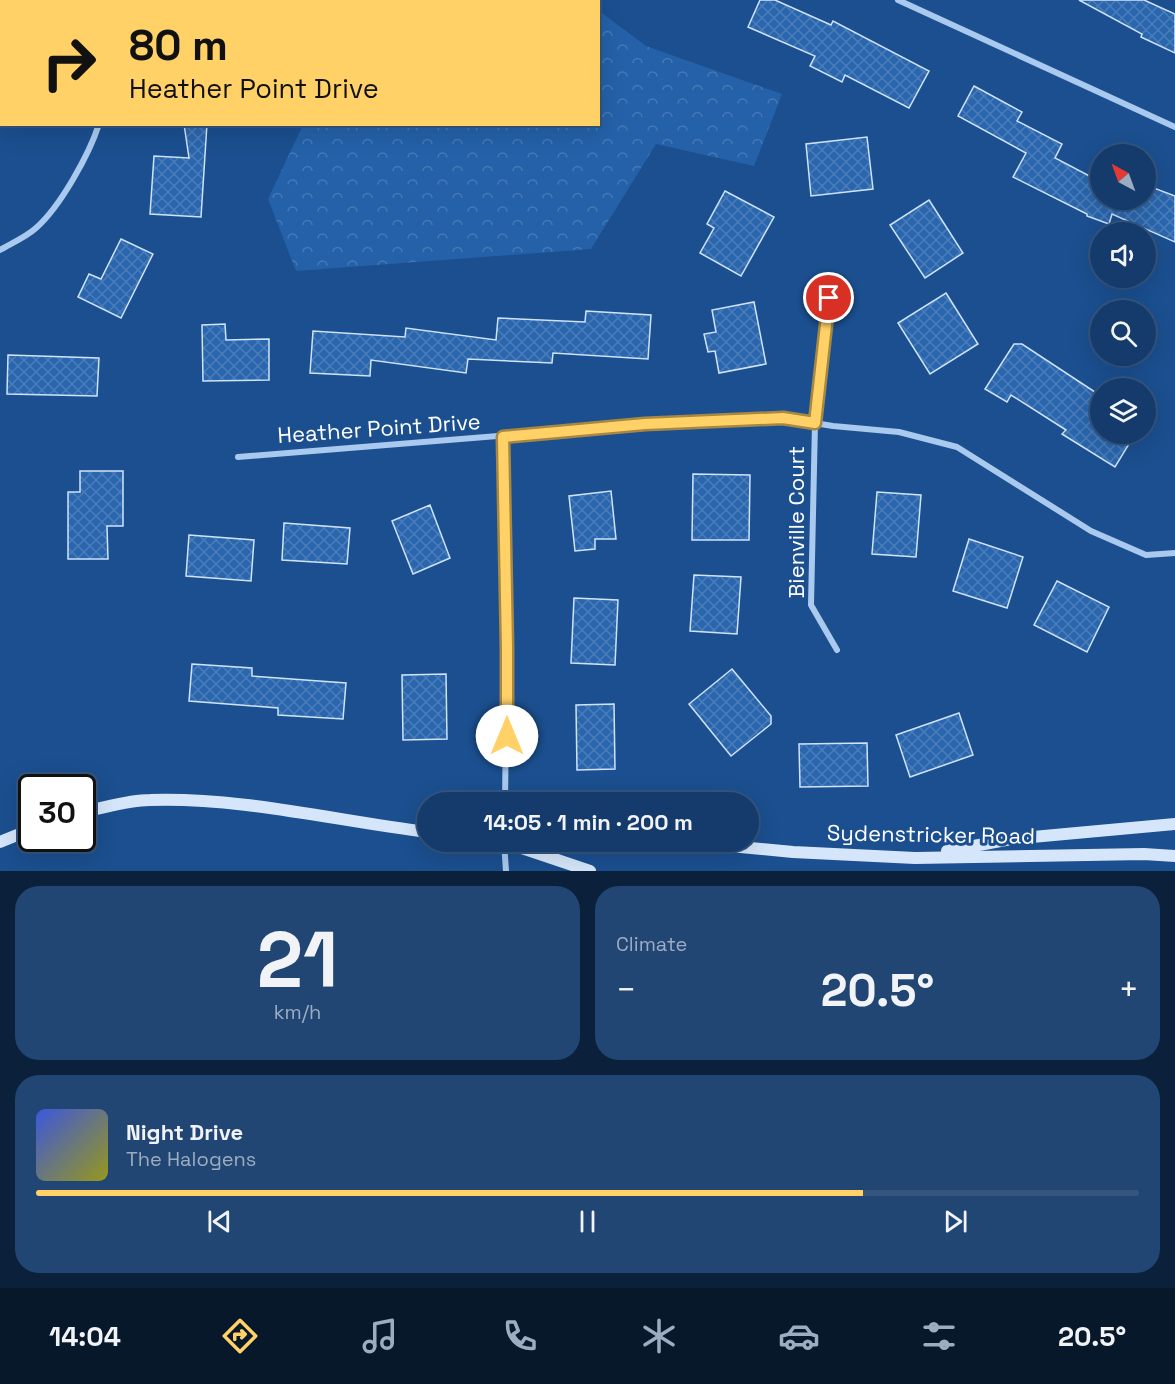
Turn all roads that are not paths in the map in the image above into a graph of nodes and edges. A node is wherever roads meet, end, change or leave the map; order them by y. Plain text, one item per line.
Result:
1 (898, 0) edge
2 (98, 126) edge
3 (1175, 127) edge
4 (0, 250) edge
5 (831, 277) dead end
6 (815, 423) junction
7 (503, 437) junction
8 (238, 457) dead end
9 (1175, 553) edge
10 (837, 650) dead end
11 (505, 792) edge
12 (96, 809) edge
13 (1175, 824) edge
14 (417, 831) edge
15 (18, 835) edge
16 (0, 842) edge
17 (759, 849) edge
18 (505, 852) edge
19 (534, 852) edge
20 (1175, 856) edge
21 (915, 858) junction
22 (506, 871) edge
23 (590, 871) edge

1 - 3 street
2 - 4 street
5 - 6 street, Bienville Court
6 - 7 street, Heather Point Drive
6 - 9 street, Heather Point Drive
6 - 10 street, Bienville Court
7 - 8 street, Heather Point Drive
7 - 11 street
12 - 14 main road
13 - 21 main road
15 - 16 main road
17 - 21 main road, Sydenstricker Road
18 - 22 street
19 - 23 main road
20 - 21 main road, Sydenstricker Road

